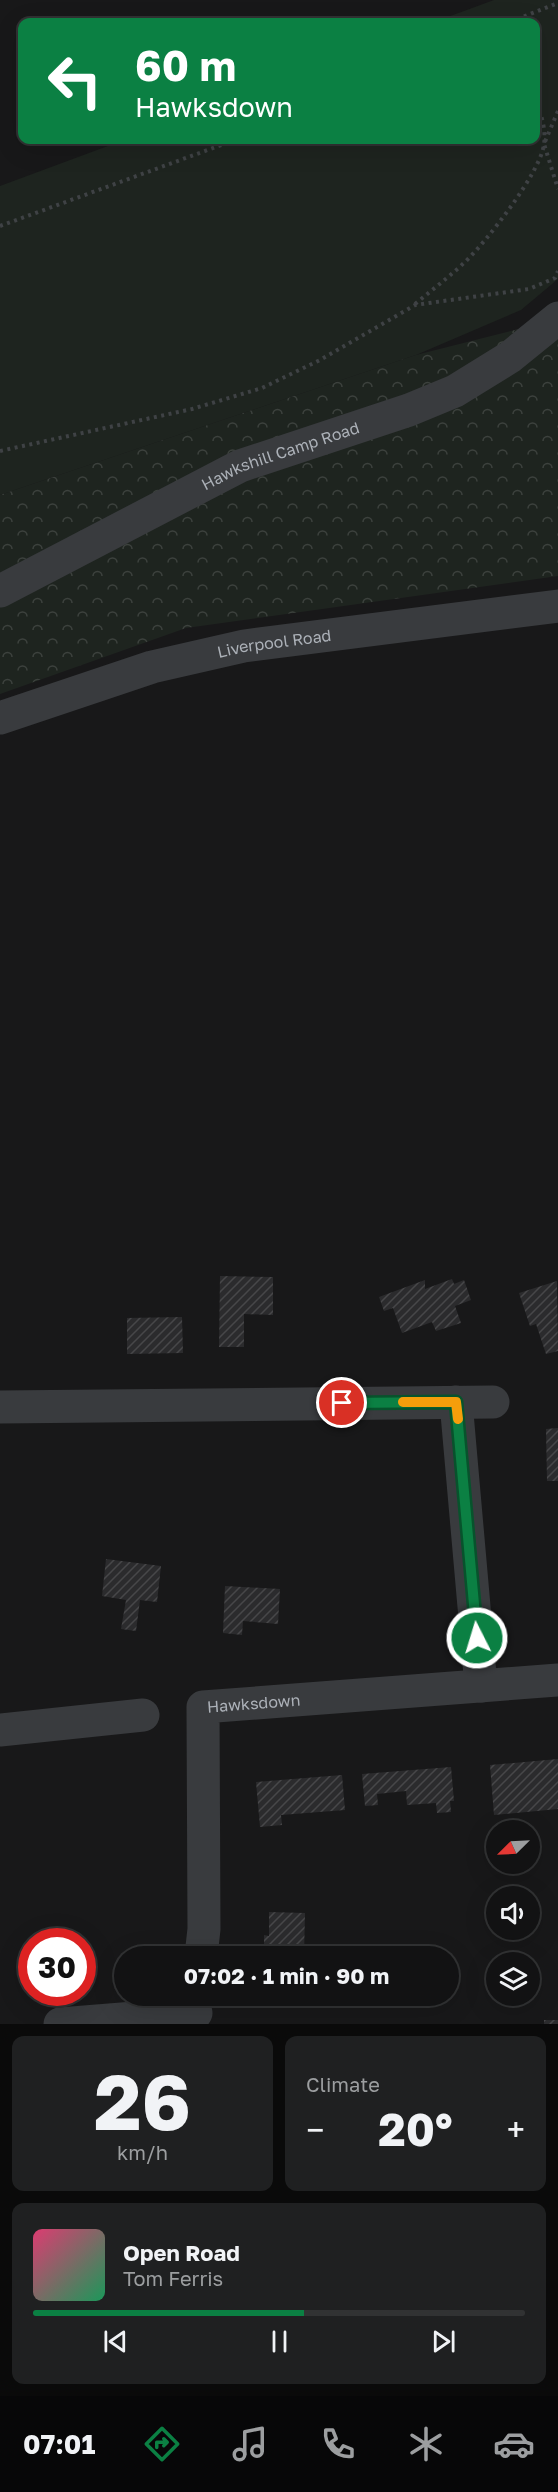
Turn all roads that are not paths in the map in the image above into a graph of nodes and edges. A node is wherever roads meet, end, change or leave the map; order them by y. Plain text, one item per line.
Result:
1 (558, 318) edge
2 (0, 591) edge
3 (558, 606) edge
4 (0, 718) edge
5 (456, 1402) junction
6 (493, 1402) dead end
7 (0, 1407) edge
8 (558, 1680) edge
9 (481, 1686) junction
10 (143, 1715) dead end
11 (0, 1730) edge
12 (202, 1946) edge
13 (196, 2010) edge
14 (60, 2024) edge

1 - 2 street, Hawkshill Camp Road
3 - 4 street, Liverpool Road
5 - 6 street
5 - 7 street
5 - 9 street
8 - 9 street, Hawksdown
9 - 12 street, Hawksdown
10 - 11 street
13 - 14 street

